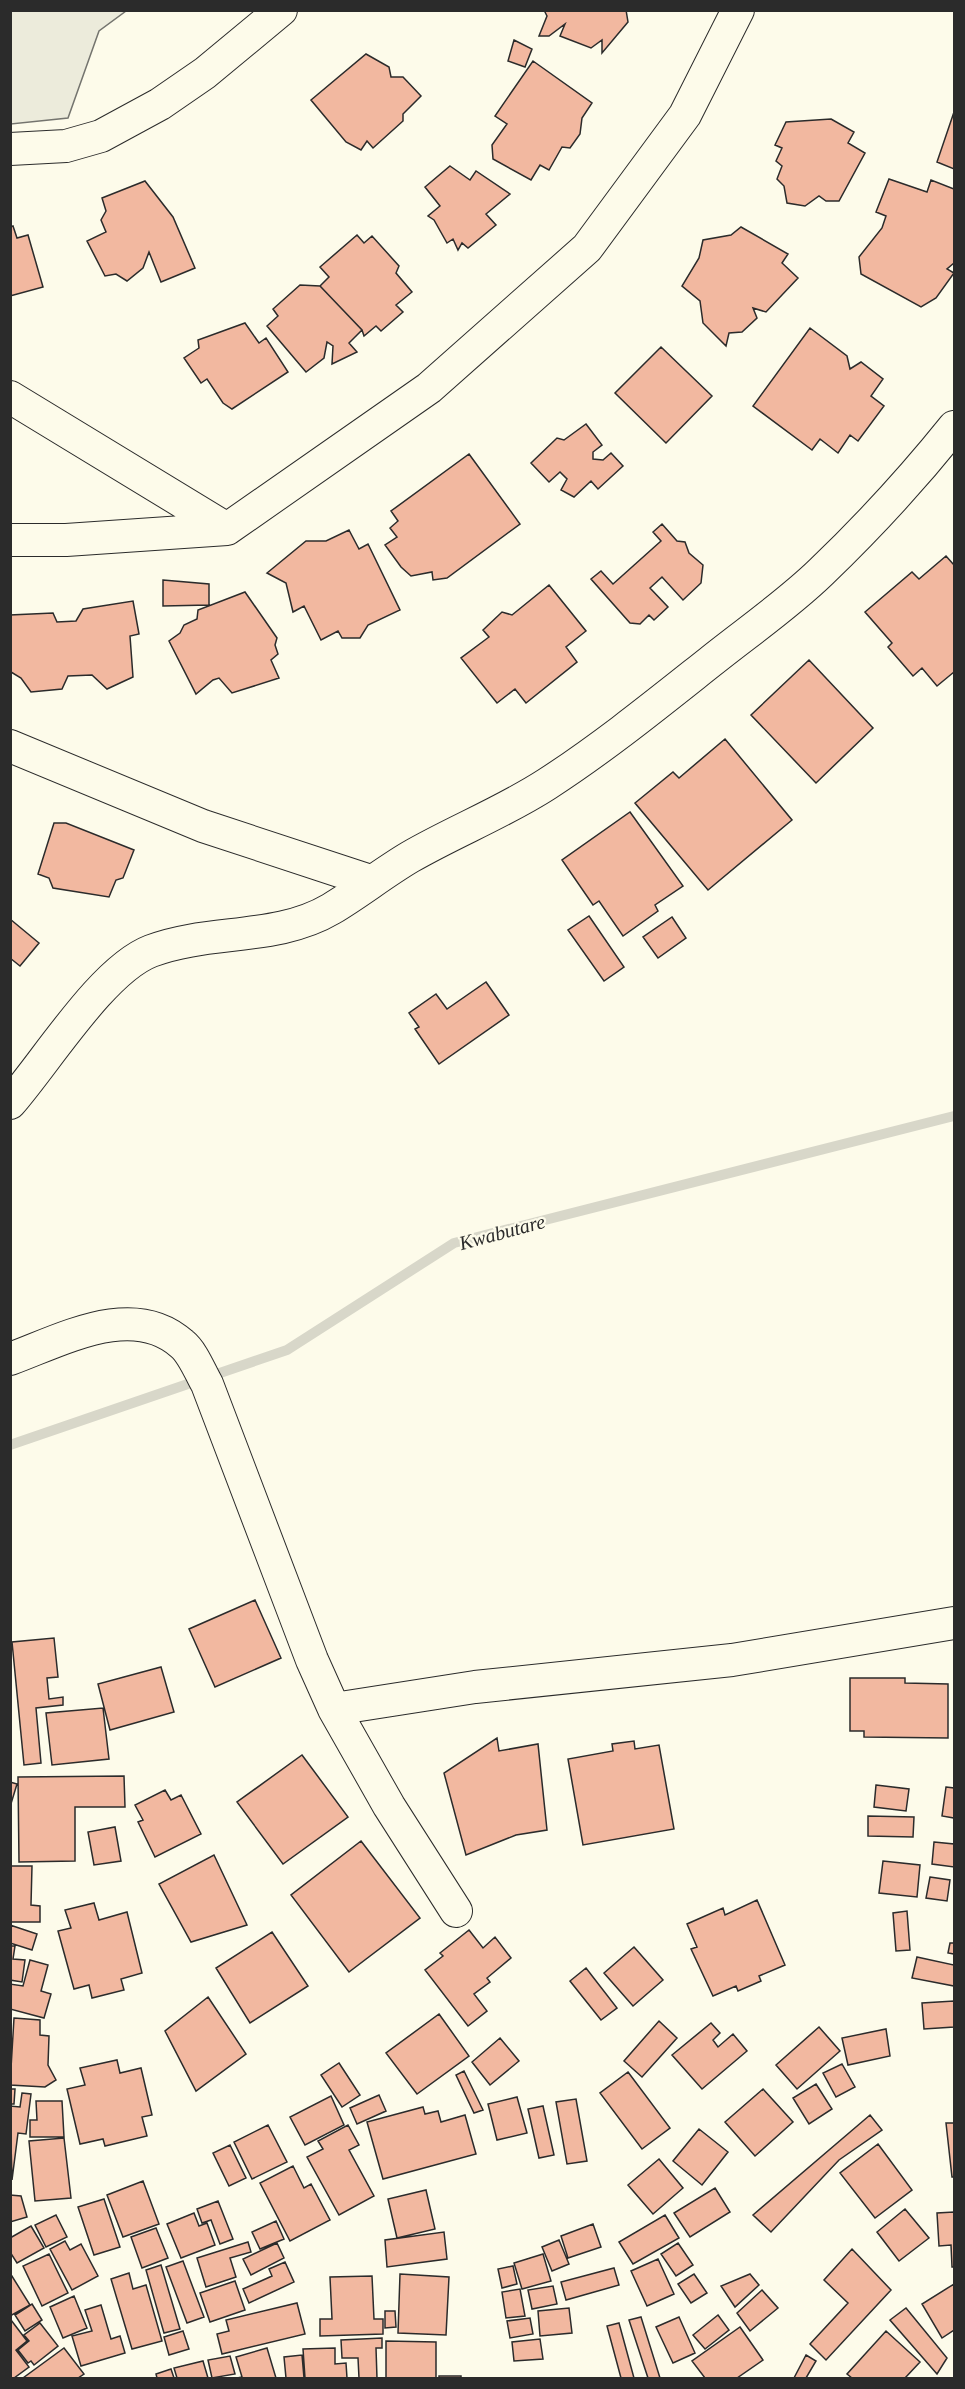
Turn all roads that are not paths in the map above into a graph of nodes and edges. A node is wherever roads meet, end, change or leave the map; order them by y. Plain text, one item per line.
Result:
1 (281, 10) edge
2 (738, 10) edge
3 (10, 149) edge
4 (10, 397) edge
5 (954, 427) edge
6 (227, 529) junction
7 (10, 540) edge
8 (10, 746) edge
9 (370, 881) junction
10 (10, 1103) edge
11 (10, 1359) edge
12 (954, 1623) edge
13 (334, 1709) junction
14 (456, 1911) dead end

1 - 3 street
2 - 6 street
4 - 6 street
5 - 9 street
6 - 7 street
8 - 9 street
9 - 10 street
11 - 13 street
12 - 13 street
13 - 14 street

